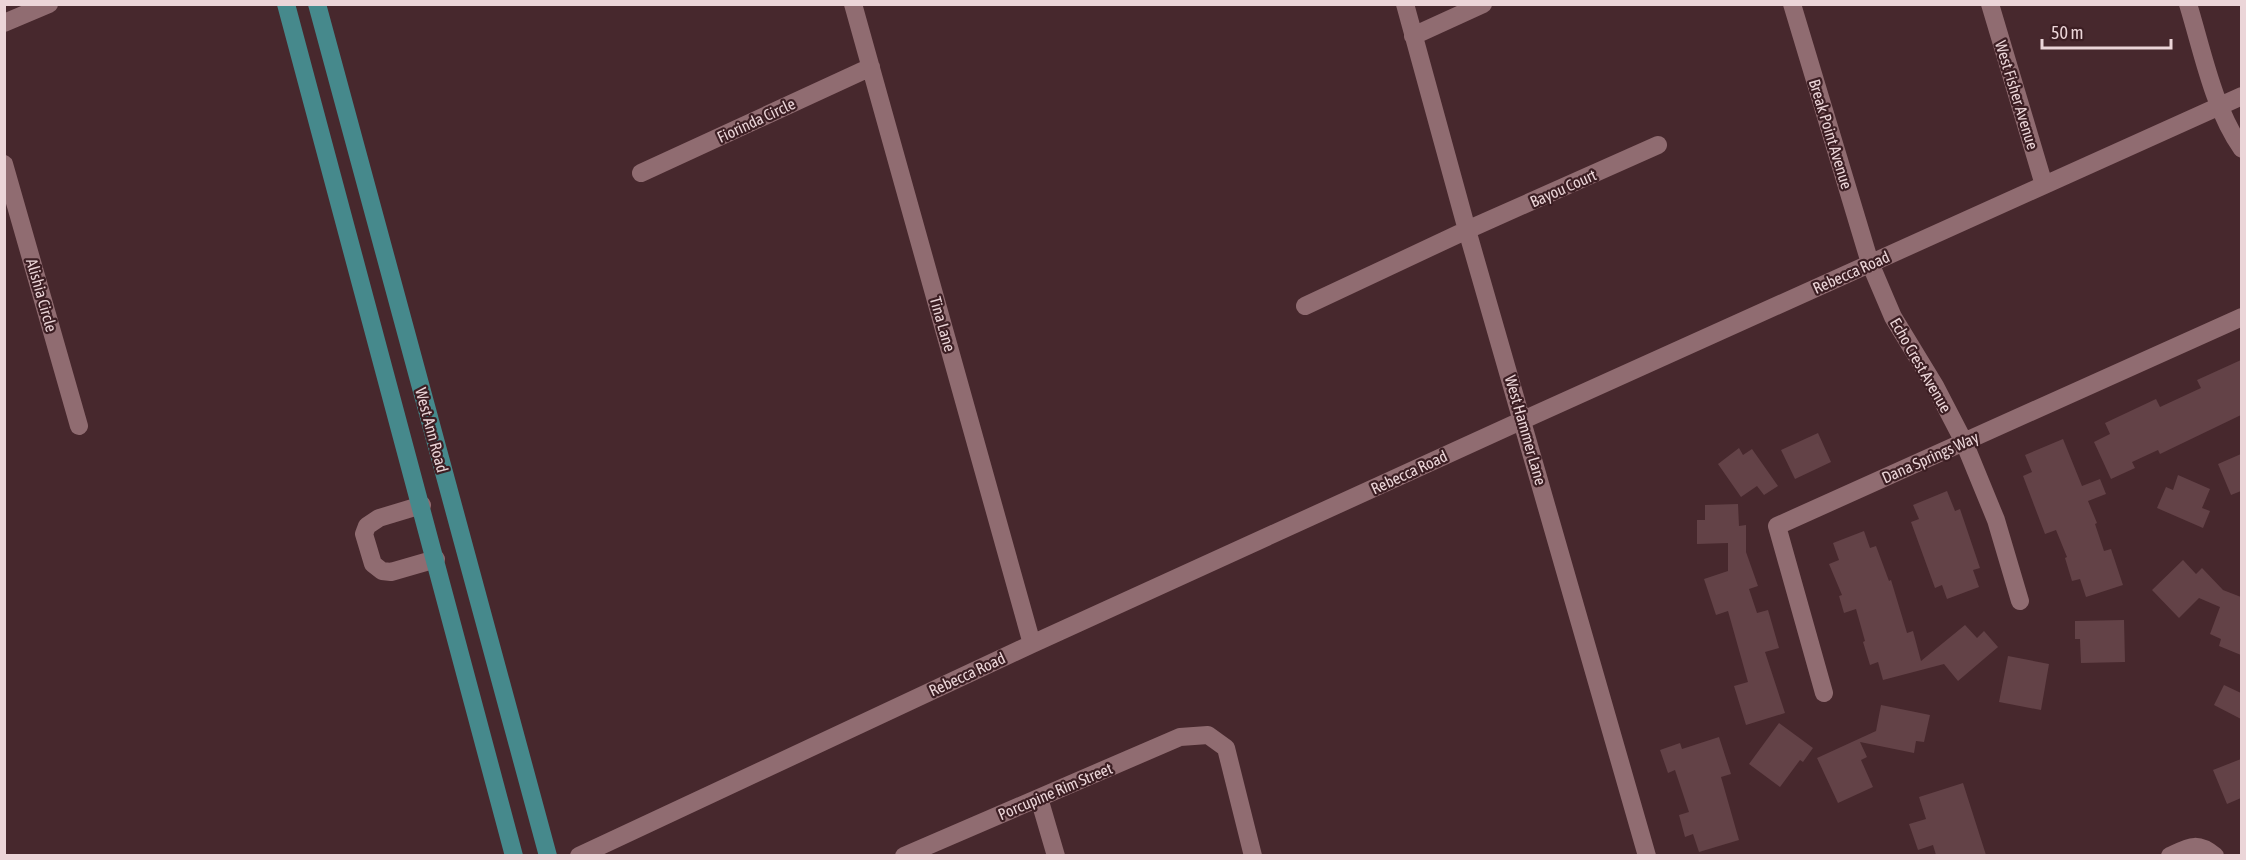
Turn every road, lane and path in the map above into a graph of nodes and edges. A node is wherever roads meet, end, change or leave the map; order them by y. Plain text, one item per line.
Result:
1 (49, 4) edge
2 (286, 4) edge
3 (316, 4) edge
4 (853, 4) edge
5 (1405, 4) edge
6 (1483, 4) edge
7 (1792, 4) edge
8 (1990, 4) edge
9 (2188, 4) edge
10 (4, 23) edge
11 (1413, 36) junction
12 (871, 67) junction
13 (2241, 96) edge
14 (2219, 107) junction
15 (1658, 145) dead end
16 (2241, 149) edge
17 (4, 164) edge
18 (641, 173) dead end
19 (2044, 185) junction
20 (1467, 230) junction
21 (1870, 263) junction
22 (1305, 306) dead end
23 (2241, 317) edge
24 (426, 403) junction
25 (397, 414) junction
26 (1523, 420) junction
27 (79, 426) dead end
28 (1964, 442) junction
29 (422, 505) junction
30 (436, 559) junction
31 (2020, 601) dead end
32 (1032, 644) junction
33 (1824, 693) dead end
34 (1039, 798) junction
35 (514, 855) edge
36 (548, 855) edge
37 (579, 855) edge
38 (904, 855) edge
39 (1056, 855) edge
40 (1253, 855) edge
41 (1647, 855) edge
42 (2170, 855) edge
43 (2215, 855) edge

1 - 10 street
2 - 25 main road, West Ann Road
3 - 24 main road, West Ann Road
4 - 12 street, Tina Lane
5 - 11 street, West Hammer Lane
6 - 11 street
7 - 21 street, Break Point Avenue
8 - 19 street, West Fisher Avenue
9 - 14 street
11 - 20 street, West Hammer Lane
12 - 18 street, Fiorinda Circle
12 - 32 street, Tina Lane
13 - 14 street, Rebecca Road
14 - 16 street
14 - 19 street, Rebecca Road
15 - 20 street, Bayou Court
17 - 27 street, Alishia Circle
19 - 21 street, Rebecca Road
20 - 22 street, Bayou Court
20 - 26 street, West Hammer Lane
21 - 26 street, Rebecca Road
21 - 28 street, Echo Crest Avenue
23 - 28 street, Dana Springs Way
24 - 25 main road
24 - 36 main road, West Ann Road
25 - 29 main road, West Ann Road
26 - 32 street, Rebecca Road
26 - 41 street, West Hammer Lane
28 - 31 street, Echo Crest Avenue
28 - 33 street, Dana Springs Way
29 - 30 main road, West Ann Road
29 - 30 street
30 - 35 main road, West Ann Road
32 - 37 street, Rebecca Road
34 - 38 street, Porcupine Rim Street
34 - 39 street
34 - 40 street, Porcupine Rim Street
42 - 43 street

